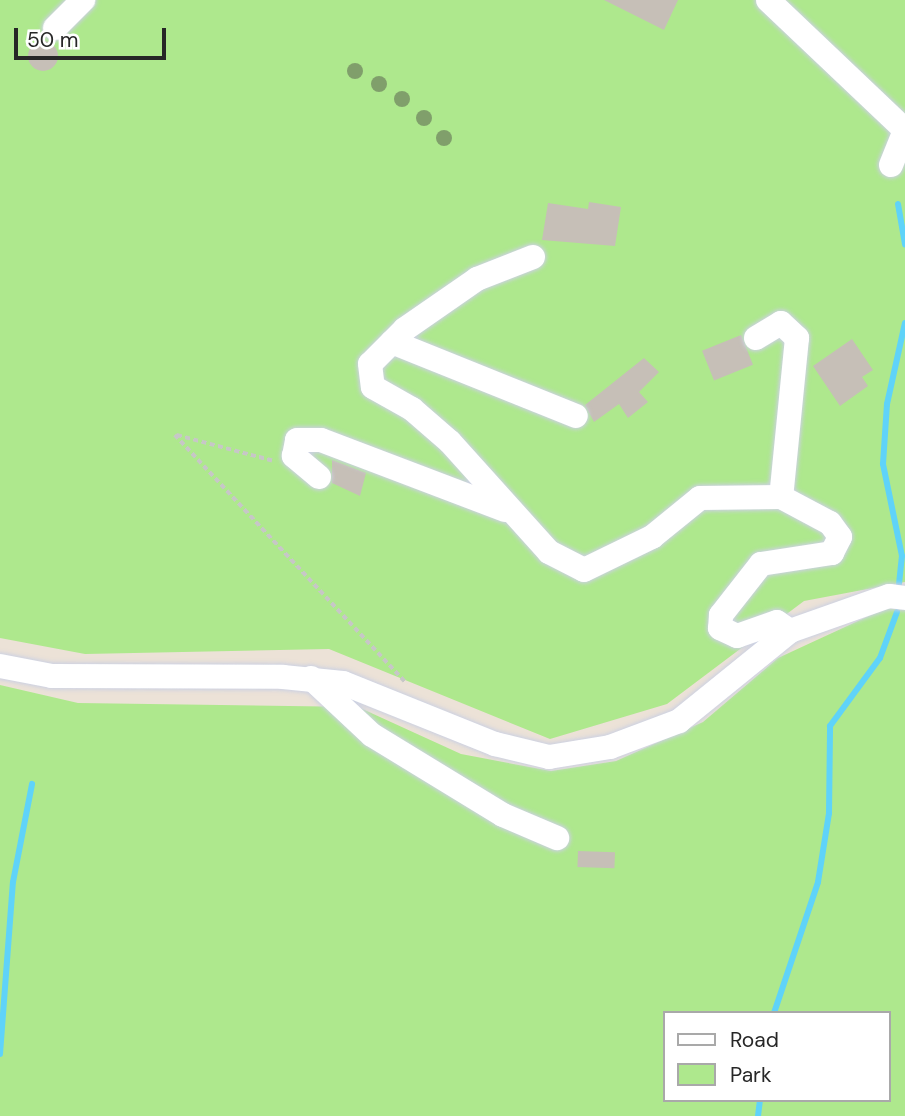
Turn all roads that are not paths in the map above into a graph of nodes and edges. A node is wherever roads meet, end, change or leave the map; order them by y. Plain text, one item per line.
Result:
1 (83, 0) edge
2 (768, 0) edge
3 (55, 28) dead end
4 (905, 130) edge
5 (891, 164) dead end
6 (533, 257) dead end
7 (756, 338) dead end
8 (392, 342) junction
9 (576, 416) dead end
10 (310, 472) road end
11 (781, 497) junction
12 (505, 510) junction
13 (905, 598) edge
14 (790, 631) junction
15 (0, 666) edge
16 (311, 678) junction
17 (557, 838) dead end

1 - 3 street
2 - 4 street
4 - 5 street
6 - 8 street
7 - 11 street
8 - 9 street
8 - 12 street
10 - 12 street
11 - 12 street
11 - 14 street
13 - 14 street
14 - 16 street
15 - 16 street
16 - 17 street

